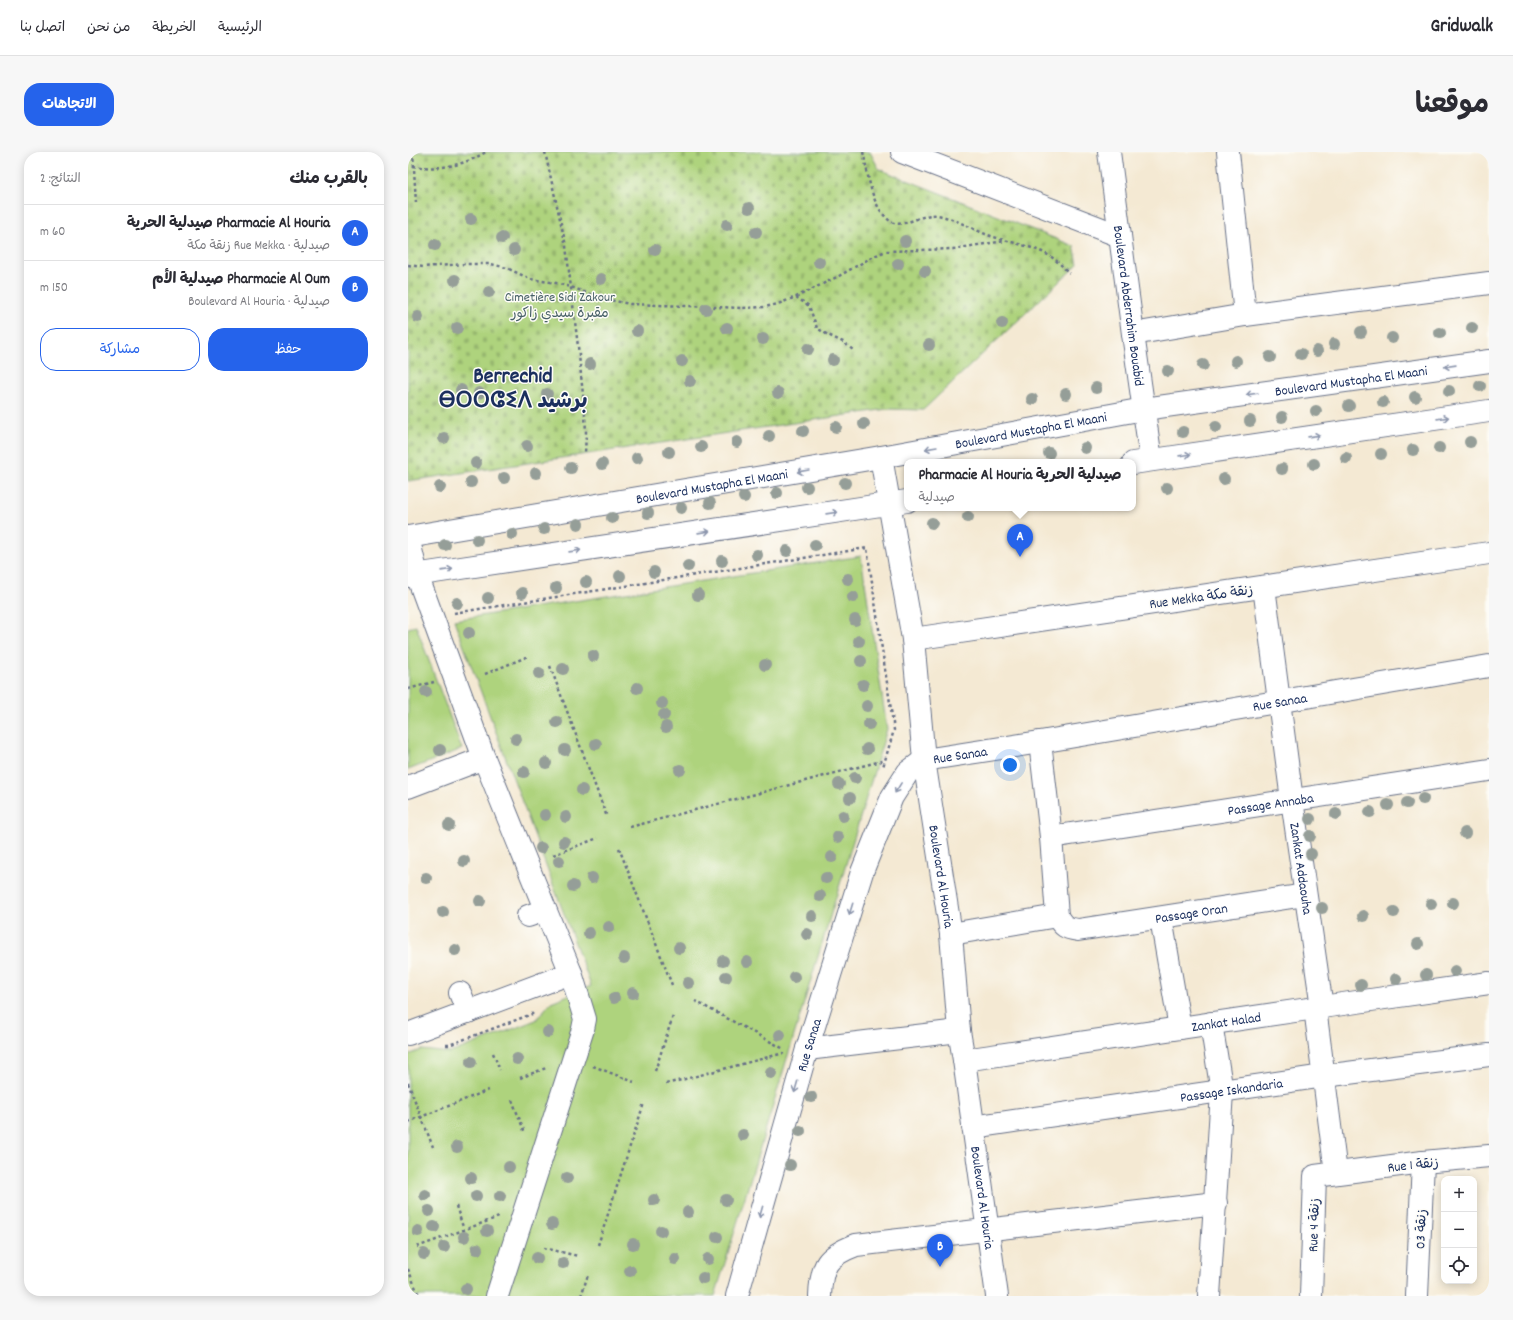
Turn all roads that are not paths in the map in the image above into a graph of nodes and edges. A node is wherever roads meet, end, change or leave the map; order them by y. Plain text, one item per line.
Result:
1 (902, 152) edge
2 (1112, 152) edge
3 (1228, 152) edge
4 (1120, 236) junction
5 (1489, 282) edge
6 (1245, 315) junction
7 (1133, 334) junction
8 (1489, 361) edge
9 (1144, 409) junction
10 (1489, 411) edge
11 (881, 457) junction
12 (1142, 461) edge
13 (898, 503) edge
14 (408, 537) edge
15 (1489, 553) edge
16 (412, 576) edge
17 (1264, 587) junction
18 (913, 639) junction
19 (1489, 666) edge
20 (1279, 701) junction
21 (1040, 742) junction
22 (484, 758) junction
23 (924, 760) junction
24 (1489, 770) edge
25 (408, 787) edge
26 (1292, 800) junction
27 (1051, 837) junction
28 (1305, 895) junction
29 (1057, 916) junction
30 (1161, 918) junction
31 (951, 934) junction
32 (571, 973) junction
33 (1489, 984) edge
34 (1318, 1007) junction
35 (1211, 1023) junction
36 (1180, 1028) junction
37 (959, 1031) junction
38 (408, 1034) edge
39 (807, 1049) junction
40 (1489, 1055) edge
41 (964, 1060) junction
42 (1324, 1076) junction
43 (1222, 1092) junction
44 (973, 1127) junction
45 (1489, 1156) edge
46 (1423, 1162) junction
47 (1336, 1173) junction
48 (1216, 1203) junction
49 (988, 1229) junction
50 (497, 1296) edge
51 (737, 1296) edge
52 (820, 1296) edge
53 (998, 1296) edge
54 (1209, 1296) edge
55 (1311, 1296) edge
56 (1417, 1296) edge

1 - 4 street
2 - 4 street, Boulevard Abderrahim Bouabid
3 - 6 street
4 - 7 street, Boulevard Abderrahim Bouabid
5 - 6 street
6 - 7 street
7 - 9 street, Boulevard Abderrahim Bouabid
8 -> 9 street, Boulevard Mustapha El Maani
9 -> 11 street, Boulevard Mustapha El Maani
9 - 12 street, Boulevard Abderrahim Bouabid
12 -> 10 street
11 - 13 street, Boulevard Al Houria
11 -> 14 street, Boulevard Mustapha El Maani
16 -> 13 street
13 - 18 street, Boulevard Al Houria
14 - 16 street
15 - 17 street, Rue Mekka زنقة مكة
16 - 22 street
17 - 18 street, Rue Mekka زنقة مكة
17 - 20 street, Zankat Addaouha
18 - 23 street, Boulevard Al Houria
19 - 20 street, Rue Sanaa
20 - 21 street, Rue Sanaa
20 - 26 street, Zankat Addaouha
21 - 23 street, Rue Sanaa
21 - 27 street
22 - 25 street
22 - 32 street
23 - 31 street, Boulevard Al Houria
23 -> 39 street, Rue Sanaa
24 - 26 street, Passage Annaba
26 - 27 street, Passage Annaba
26 - 28 street, Zankat Addaouha
27 - 29 street
28 - 30 street, Passage Oran
28 - 34 street, Zankat Addaouha
29 - 30 street, Passage Oran
29 - 31 street
30 - 36 street
31 - 37 street, Boulevard Al Houria
32 - 38 street
32 - 50 street
33 - 34 street, Zankat Halad
34 - 35 street, Zankat Halad
34 - 42 street, Zankat Addaouha
35 - 36 street, Zankat Halad
35 - 43 street
36 - 41 street, Zankat Halad
37 - 39 street
37 - 41 street, Boulevard Al Houria
39 -> 51 street, Rue Sanaa
40 - 42 street, Passage Iskandaria
41 - 44 street, Boulevard Al Houria
42 - 43 street, Passage Iskandaria
42 - 47 street, Zankat Addaouha
43 - 44 street, Passage Iskandaria
43 - 48 street
44 - 49 street, Boulevard Al Houria
45 - 46 street, Rue 1 زنقة
46 - 47 street, Rue 1 زنقة
46 - 56 street, زنقة 03
47 - 55 street, Rue 4 زنقة
48 - 49 street
48 - 54 street
49 - 52 street
49 - 53 street, Boulevard Al Houria

